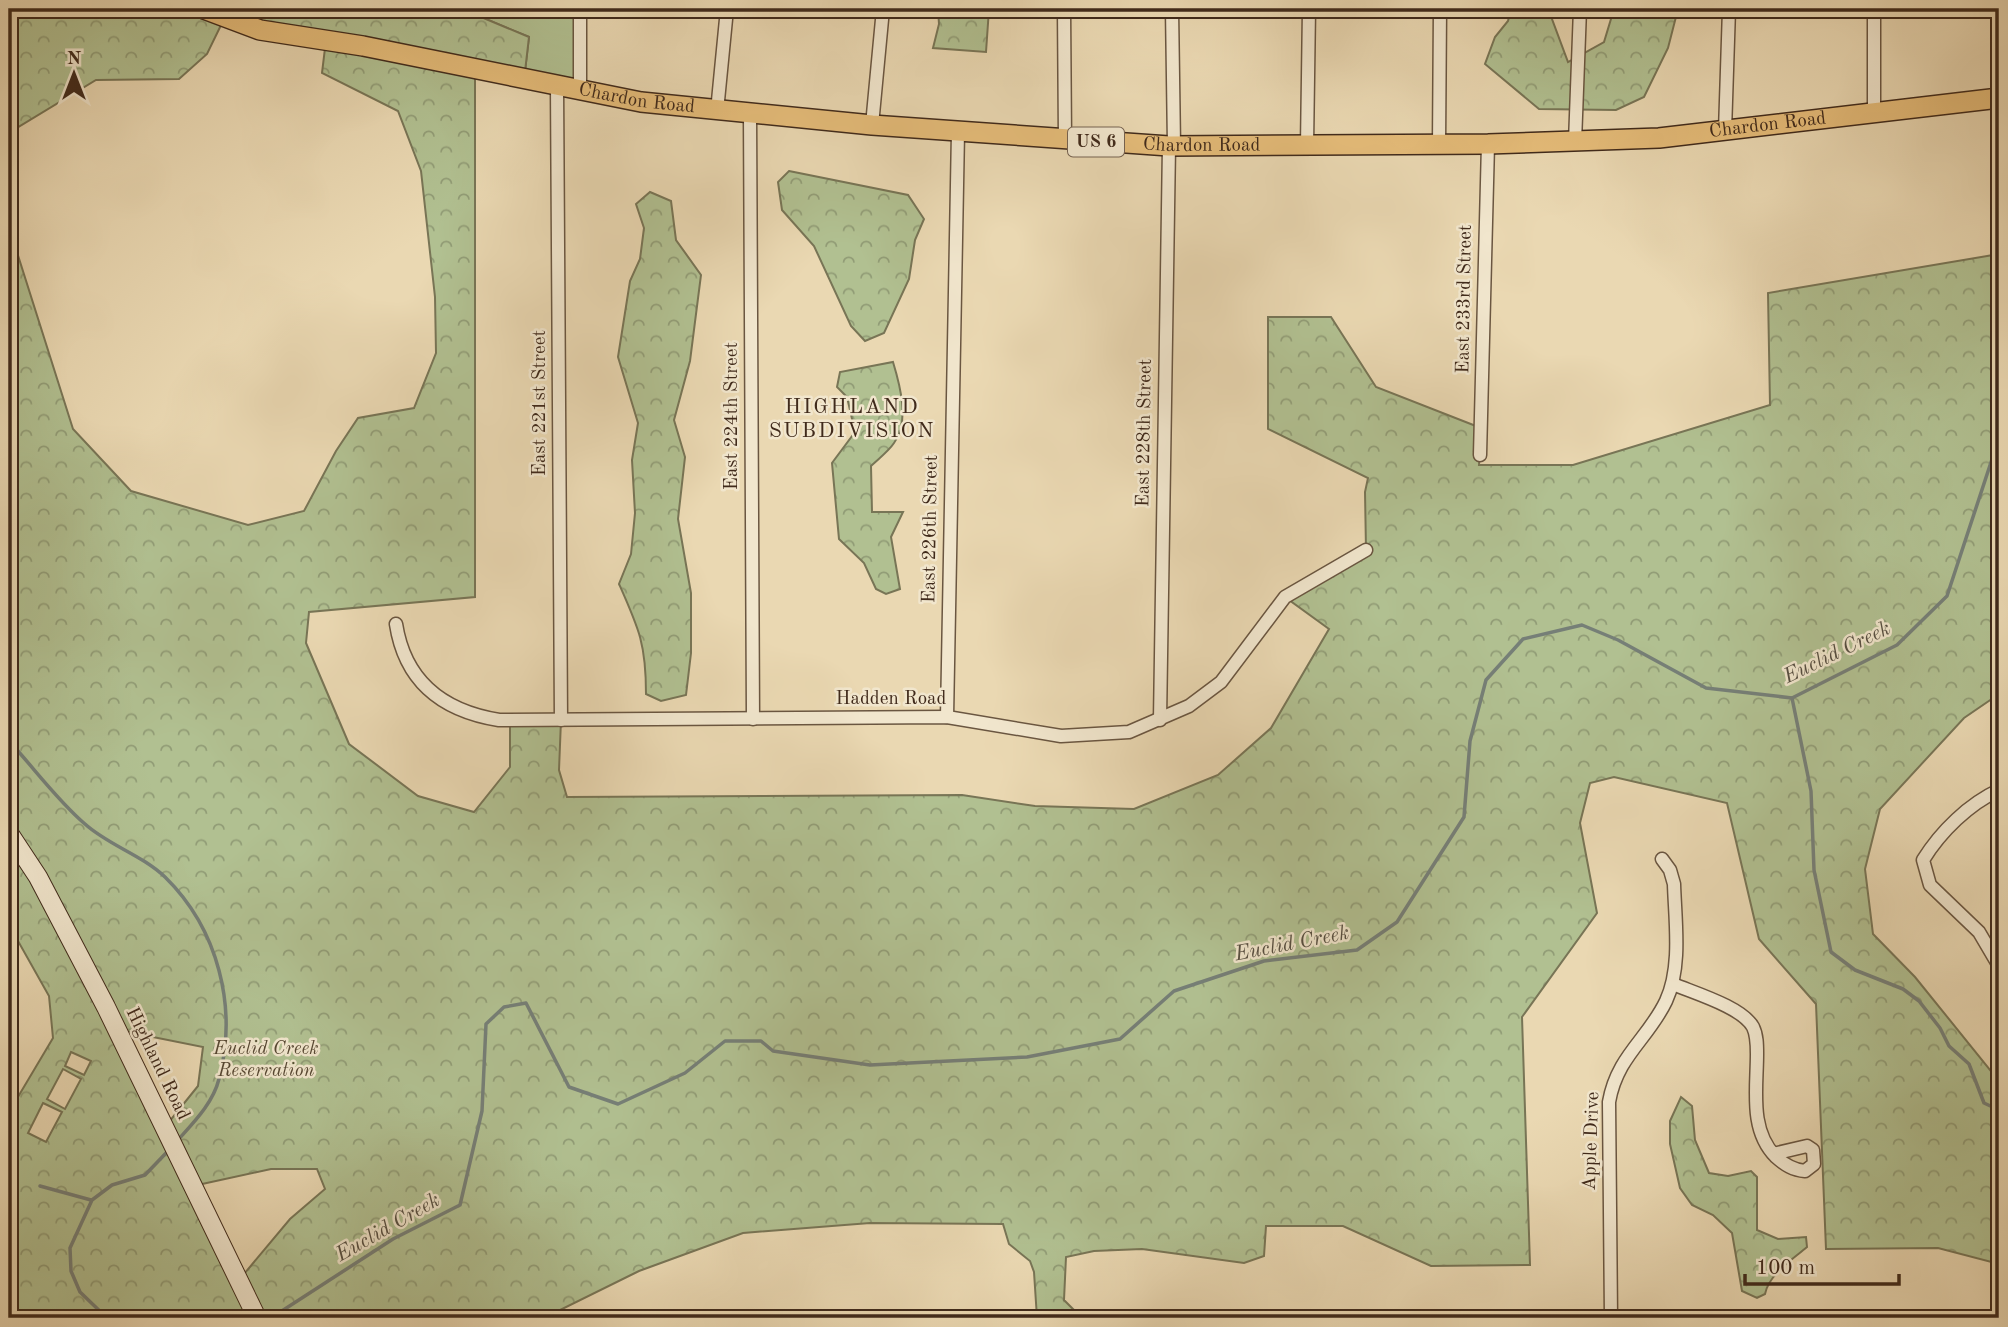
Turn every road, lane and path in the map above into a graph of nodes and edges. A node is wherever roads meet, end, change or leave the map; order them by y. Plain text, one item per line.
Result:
1 (204, 9) edge
2 (580, 9) edge
3 (727, 9) edge
4 (883, 9) edge
5 (1064, 9) edge
6 (1172, 9) edge
7 (1308, 9) edge
8 (1440, 9) edge
9 (1580, 9) edge
10 (1729, 9) edge
11 (1874, 9) edge
12 (557, 86) junction
13 (580, 91) junction
14 (1999, 98) edge
15 (717, 111) junction
16 (1874, 113) junction
17 (750, 114) junction
18 (872, 125) junction
19 (1726, 131) junction
20 (958, 132) junction
21 (1065, 141) junction
22 (1575, 142) junction
23 (1439, 144) junction
24 (1488, 144) junction
25 (1307, 145) junction
26 (1171, 146) junction
27 (1480, 455) dead end
28 (1366, 550) dead end
29 (396, 624) dead end
30 (947, 717) junction
31 (752, 719) junction
32 (561, 720) junction
33 (1160, 720) junction
34 (1999, 790) edge
35 (9, 833) edge
36 (1662, 859) dead end
37 (1999, 966) edge
38 (1673, 984) junction
39 (1773, 1154) dead end
40 (257, 1318) edge
41 (1611, 1318) edge

1 - 12 main road, Chardon Road / US 6
2 - 13 street
3 - 15 street
4 - 18 street
5 - 21 street
6 - 26 street, East 228th Street
7 - 25 street
8 - 23 street
9 - 22 street
10 - 19 street
11 - 16 street
12 - 13 main road, Chardon Road / US 6
12 - 32 street, East 221st Street
13 - 15 main road, Chardon Road / US 6
14 - 16 main road, Chardon Road / US 6
15 - 17 main road, Chardon Road / US 6
16 - 19 main road, Chardon Road / US 6
17 - 18 main road, Chardon Road / US 6
17 - 31 street, East 224th Street
18 - 20 main road, Chardon Road / US 6
19 - 22 main road, Chardon Road / US 6
20 - 21 main road, Chardon Road / US 6
20 - 30 street, East 226th Street
21 - 26 main road, Chardon Road / US 6
22 - 24 main road, Chardon Road / US 6
23 - 24 main road, Chardon Road / US 6
23 - 25 main road, Chardon Road / US 6
24 - 27 street, East 233rd Street
25 - 26 main road, Chardon Road / US 6
26 - 33 street, East 228th Street
28 - 33 street, Hadden Road
29 - 32 street, Hadden Road
30 - 31 street, Hadden Road
30 - 33 street, Hadden Road
31 - 32 street, Hadden Road
34 - 37 street
35 - 40 street, Highland Road
36 - 38 street, Apple Drive
38 - 39 street
38 - 41 street, Apple Drive

